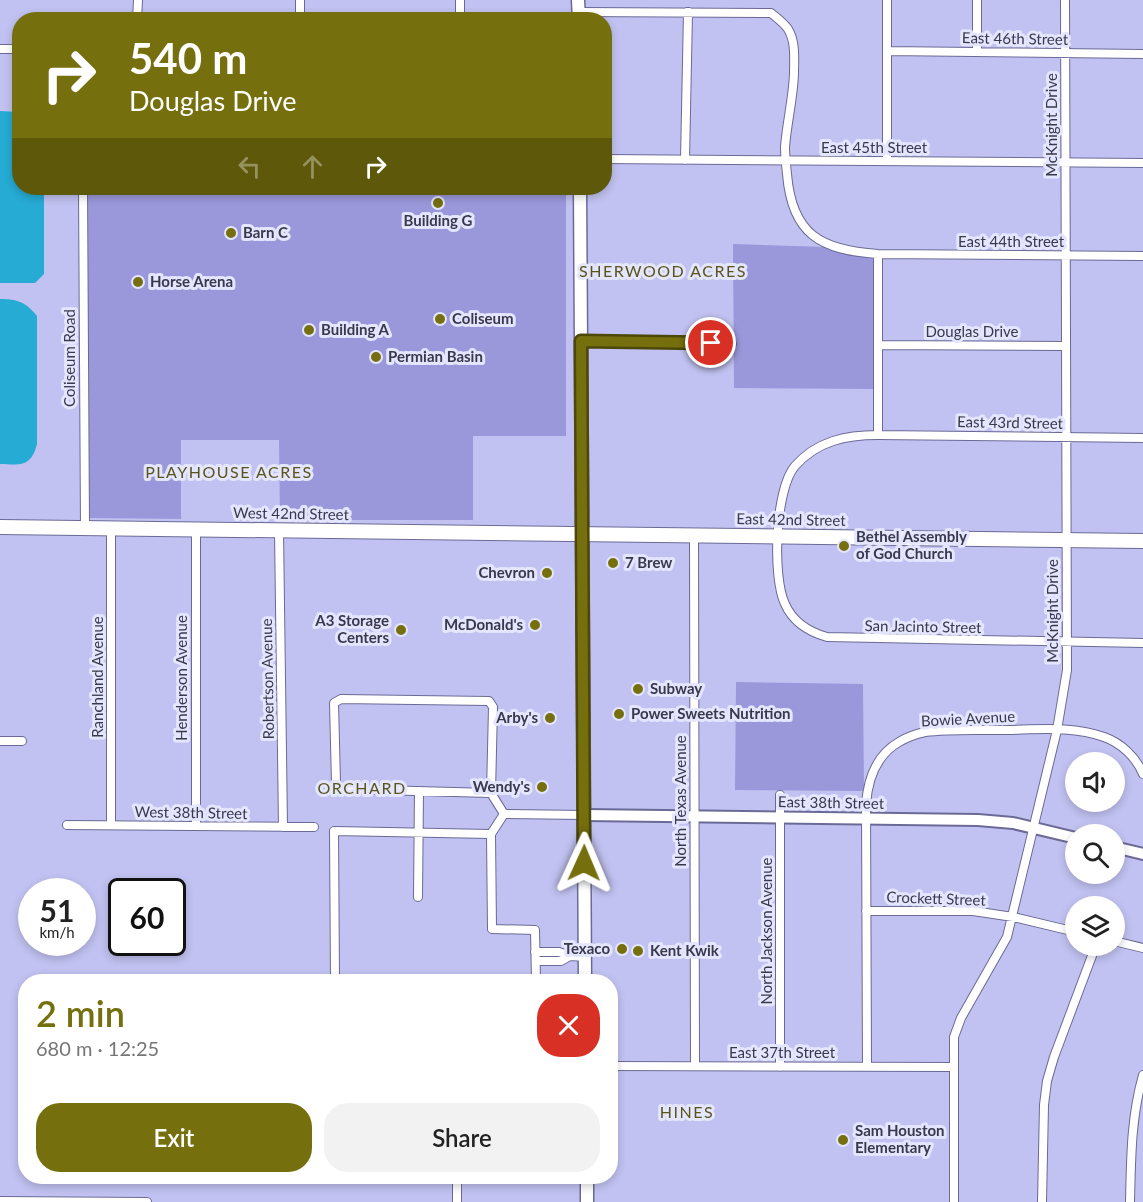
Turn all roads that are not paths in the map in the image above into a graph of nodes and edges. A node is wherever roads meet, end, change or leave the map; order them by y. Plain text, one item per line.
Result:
1 (887, 0) edge
2 (977, 0) edge
3 (1065, 0) edge
4 (579, 10) edge
5 (688, 12) junction
6 (887, 51) junction
7 (977, 52) junction
8 (1065, 53) junction
9 (1143, 54) edge
10 (612, 159) edge
11 (684, 160) junction
12 (786, 160) junction
13 (887, 161) junction
14 (1066, 162) junction
15 (1143, 163) edge
16 (83, 195) edge
17 (580, 195) edge
18 (878, 254) junction
19 (1066, 256) junction
20 (1143, 256) edge
21 (581, 341) junction
22 (732, 344) dead end
23 (878, 345) junction
24 (1066, 346) junction
25 (878, 435) junction
26 (1066, 437) junction
27 (1143, 438) edge
28 (0, 527) edge
29 (85, 528) junction
30 (111, 528) junction
31 (196, 530) junction
32 (279, 531) junction
33 (582, 534) junction
34 (694, 536) junction
35 (779, 537) junction
36 (1067, 540) junction
37 (1143, 541) edge
38 (1068, 642) junction
39 (1143, 644) edge
40 (1057, 730) junction
41 (0, 741) edge
42 (22, 741) dead end
43 (1143, 774) edge
44 (419, 791) junction
45 (491, 793) junction
46 (780, 795) dead end
47 (504, 814) junction
48 (584, 815) junction
49 (695, 816) junction
50 (780, 818) junction
51 (865, 818) junction
52 (67, 825) dead end
53 (111, 825) junction
54 (196, 826) junction
55 (283, 827) junction
56 (314, 827) dead end
57 (1034, 828) junction
58 (417, 833) junction
59 (491, 834) junction
60 (1065, 835) edge
61 (1125, 850) edge
62 (1143, 854) edge
63 (418, 897) dead end
64 (866, 911) junction
65 (1013, 917) junction
66 (1065, 929) edge
67 (1125, 944) edge
68 (1143, 948) edge
69 (1092, 956) edge
70 (536, 957) junction
71 (585, 957) junction
72 (335, 974) edge
73 (536, 974) edge
74 (585, 974) edge
75 (618, 1066) edge
76 (695, 1066) junction
77 (780, 1067) junction
78 (867, 1067) junction
79 (953, 1067) junction
80 (1143, 1075) edge
81 (457, 1184) edge
82 (587, 1184) edge
83 (0, 1201) edge
84 (60, 1202) edge
85 (147, 1202) edge
86 (457, 1202) edge
87 (587, 1202) edge
88 (954, 1202) edge
89 (1042, 1202) edge
90 (1130, 1202) edge

1 - 6 street
2 - 7 street
3 - 8 street, McKnight Drive
4 - 5 street, East 44th Street
5 - 11 street
5 - 12 street, East 44th Street
6 - 7 street, East 46th Street
6 - 13 street
7 - 8 street, East 46th Street
8 - 9 street, East 46th Street
8 - 14 street, McKnight Drive
10 - 11 street, East 45th Street
11 - 12 street, East 45th Street
12 - 13 street, East 45th Street
12 - 18 street, East 44th Street
13 - 14 street, East 45th Street
14 - 15 street, East 45th Street
14 - 19 street, McKnight Drive
16 - 29 street, Coliseum Road
17 - 21 main road
18 - 19 street, East 44th Street
18 - 23 street
19 - 20 street, East 44th Street
19 - 24 street, McKnight Drive
21 - 22 street
21 - 33 main road
23 - 24 street, Douglas Drive
23 - 25 street
24 - 26 street, McKnight Drive
25 - 26 street, East 43rd Street
25 - 35 street, East 43rd Street
26 - 27 street, East 43rd Street
26 - 36 street, McKnight Drive
28 - 29 highway, West 42nd Street
29 - 30 highway, West 42nd Street
30 - 31 highway, West 42nd Street
30 - 53 street, Ranchland Avenue
31 - 32 highway, West 42nd Street
31 - 54 street, Henderson Avenue
32 - 33 highway, West 42nd Street
32 - 55 street, Robertson Avenue
33 - 34 highway, East 42nd Street
33 - 48 main road
34 - 35 highway, East 42nd Street
34 - 49 street, North Texas Avenue
35 - 36 highway, East 42nd Street
35 - 38 street, San Jacinto Street
36 - 37 highway, East 42nd Street
36 - 38 street, McKnight Drive
38 - 39 street, San Jacinto Street
38 - 40 street, McKnight Drive
40 - 43 street, Bowie Avenue
40 - 51 street, Bowie Avenue
40 - 57 street, McKnight Drive
41 - 42 street
44 - 45 street
44 - 45 street
44 - 58 street
45 - 47 street
46 - 50 street, North Jackson Avenue
47 - 48 street
47 - 59 street
48 - 49 street, East 38th Street
48 - 71 main road
49 - 50 street, East 38th Street
49 - 76 street, North Texas Avenue
50 - 51 street, East 38th Street
50 - 77 street, North Jackson Avenue
51 - 57 street, East 38th Street
51 - 64 street, Bowie Avenue
52 - 53 street, West 38th Street
53 - 54 street, West 38th Street
54 - 55 street, West 38th Street
55 - 56 street, West 38th Street
57 - 60 street, East 38th Street
57 - 65 street, McKnight Drive
58 - 59 street
58 - 63 street
58 - 72 street
59 - 70 street
61 - 62 street
64 - 65 street, Crockett Street
64 - 78 street, Bowie Avenue
65 - 66 street, Crockett Street
65 - 79 street, McKnight Drive
67 - 68 street
69 - 89 street
70 - 71 street
70 - 73 street
71 - 74 main road
75 - 76 street, East 37th Street
76 - 77 street, East 37th Street
77 - 78 street, East 37th Street
78 - 79 street, East 37th Street
79 - 88 street, McKnight Drive
80 - 90 street
81 - 86 street
82 - 87 main road
83 - 84 street
84 - 85 street

